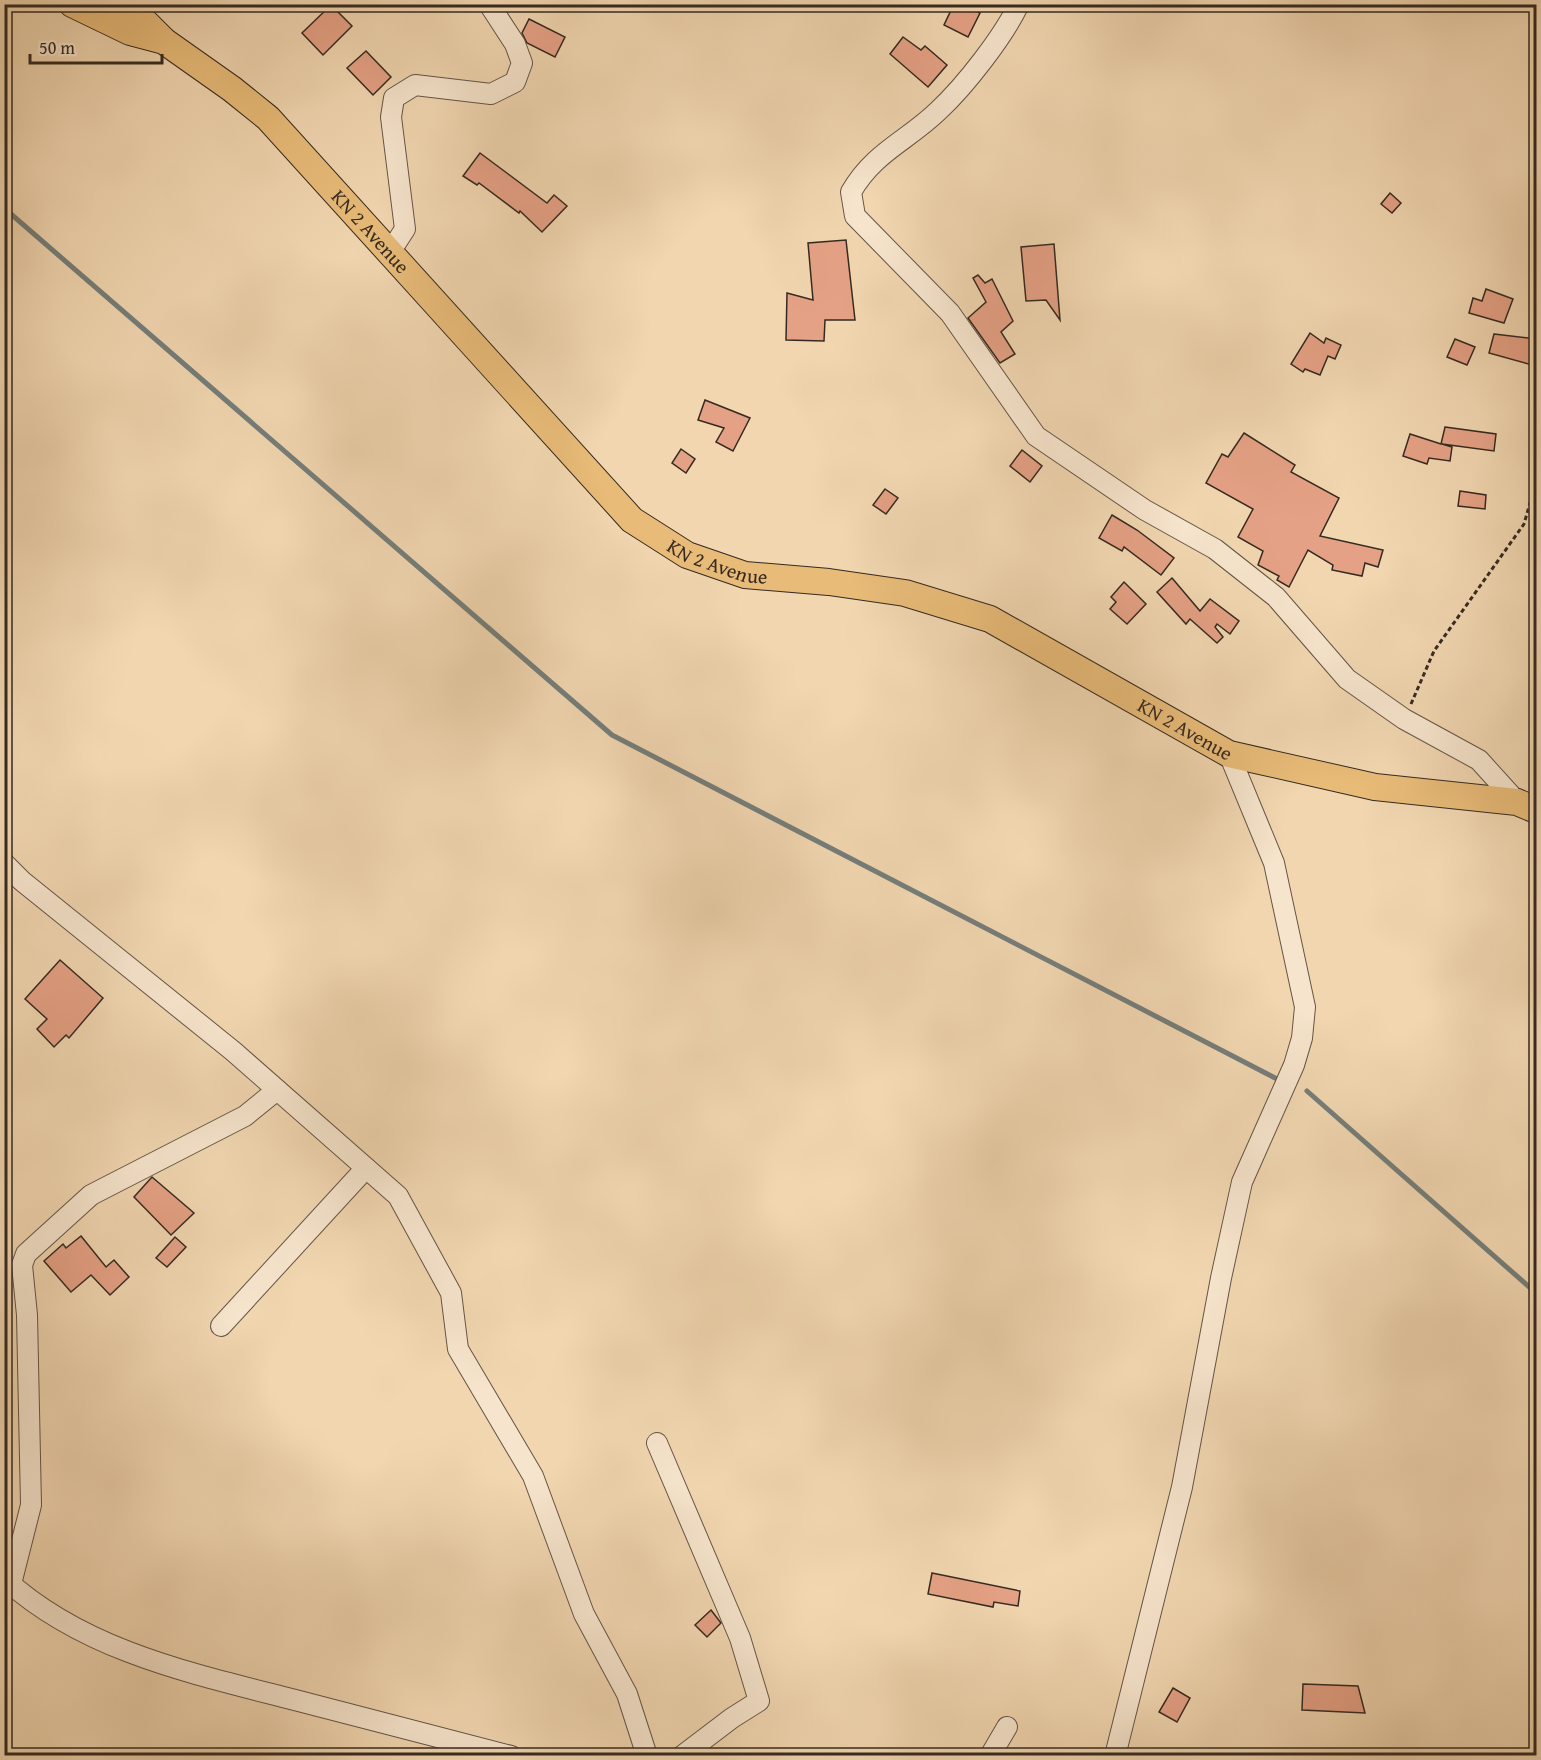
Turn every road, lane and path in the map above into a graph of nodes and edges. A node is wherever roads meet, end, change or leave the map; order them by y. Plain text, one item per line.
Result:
1 (72, 4) edge
2 (126, 4) edge
3 (489, 4) edge
4 (1019, 4) edge
5 (164, 41) junction
6 (390, 252) junction
7 (1536, 482) edge
8 (1404, 719) junction
9 (1229, 754) junction
10 (1527, 806) edge
11 (4, 863) edge
12 (278, 1089) junction
13 (366, 1168) junction
14 (221, 1326) dead end
15 (657, 1443) dead end
16 (8, 1581) edge
17 (1007, 1727) dead end
18 (511, 1755) edge
19 (647, 1755) edge
20 (682, 1755) edge
21 (990, 1755) edge
22 (1115, 1755) edge

1 - 5 main road, KN 2 Avenue
2 - 5 main road
3 - 6 street
4 - 8 street
5 - 6 main road, KN 2 Avenue
6 - 9 main road, KN 2 Avenue
7 - 8 path
8 - 10 street
9 - 10 main road, KN 2 Avenue
9 - 22 street
11 - 12 street
12 - 13 street
12 - 16 street
13 - 14 street
13 - 19 street
15 - 20 street
16 - 18 street
17 - 21 street

